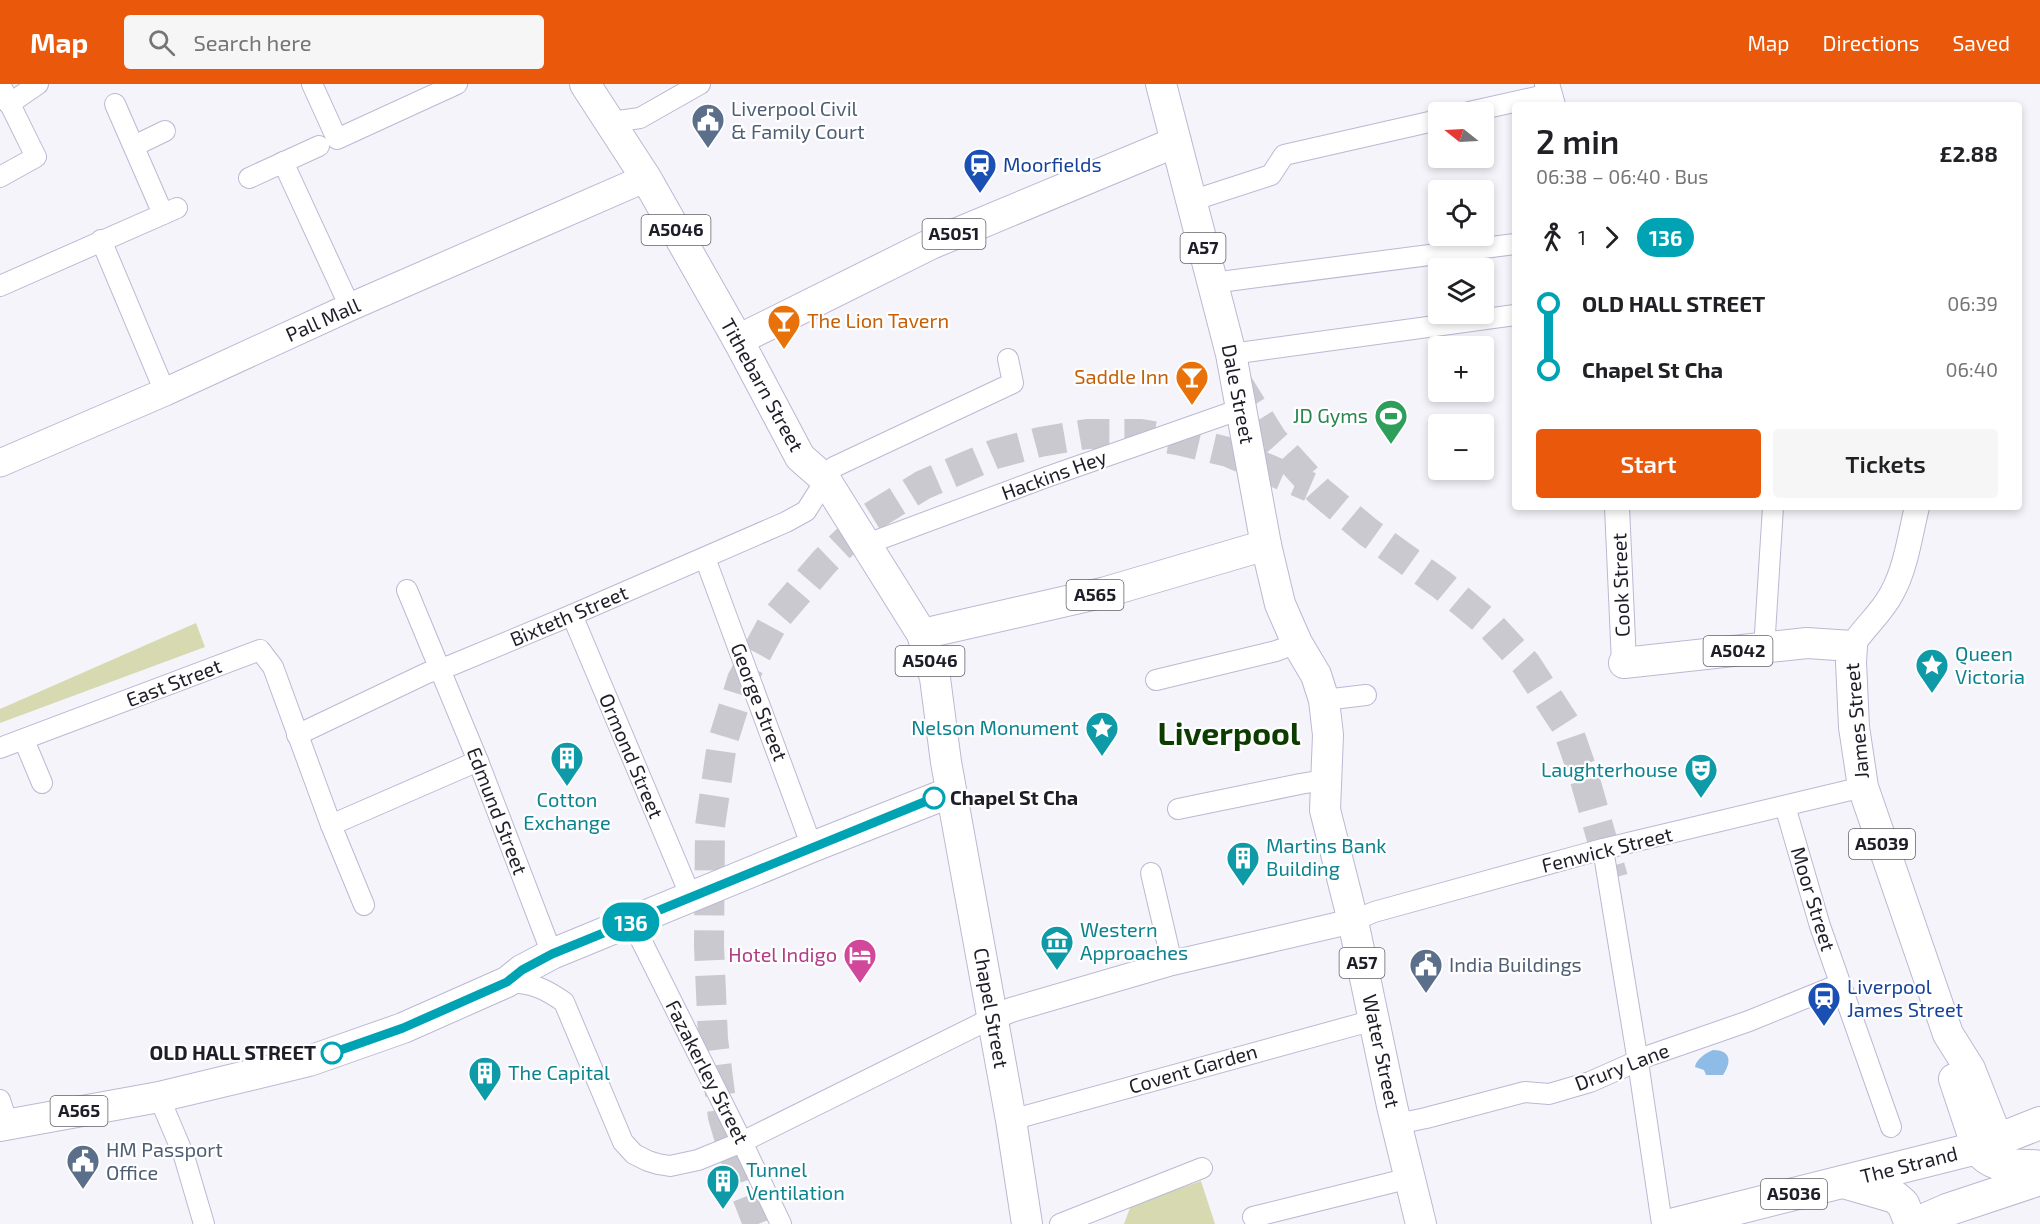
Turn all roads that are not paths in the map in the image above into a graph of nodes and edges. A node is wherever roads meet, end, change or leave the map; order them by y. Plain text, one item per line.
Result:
1 (0, 84) edge
2 (38, 84) edge
3 (312, 84) edge
4 (457, 84) edge
5 (585, 84) edge
6 (700, 84) edge
7 (1161, 84) edge
8 (1550, 94) edge
9 (1512, 102) edge
10 (1514, 102) edge
11 (9, 104) junction
12 (115, 104) dead end
13 (1494, 106) edge
14 (611, 122) junction
15 (1428, 122) edge
16 (165, 131) dead end
17 (1176, 142) junction
18 (328, 143) junction
19 (134, 146) junction
20 (284, 162) junction
21 (0, 177) edge
22 (249, 178) dead end
23 (646, 178) junction
24 (1191, 201) junction
25 (101, 240) junction
26 (1512, 244) edge
27 (1212, 283) junction
28 (0, 286) edge
29 (351, 307) junction
30 (1512, 315) edge
31 (738, 340) junction
32 (1231, 354) junction
33 (1008, 358) dead end
34 (165, 392) junction
35 (1241, 409) junction
36 (0, 462) edge
37 (825, 479) junction
38 (1617, 510) edge
39 (1773, 510) edge
40 (1916, 510) edge
41 (867, 544) junction
42 (1266, 545) junction
43 (705, 558) junction
44 (407, 590) dead end
45 (572, 615) junction
46 (922, 634) junction
47 (1297, 643) junction
48 (1852, 646) junction
49 (1764, 649) junction
50 (1624, 663) joint
51 (440, 669) junction
52 (1156, 680) dead end
53 (1366, 695) dead end
54 (1323, 700) junction
55 (297, 735) junction
56 (24, 740) junction
57 (0, 748) edge
58 (478, 761) junction
59 (42, 783) dead end
60 (1325, 784) junction
61 (1863, 787) junction
62 (951, 792) junction
63 (1785, 806) junction
64 (1178, 808) dead end
65 (331, 825) junction
66 (812, 847) junction
67 (1602, 849) junction
68 (1151, 873) dead end
69 (691, 897) junction
70 (364, 905) dead end
71 (1353, 921) junction
72 (632, 922) junction
73 (552, 954) junction
74 (1172, 963) junction
75 (507, 982) junction
76 (1840, 984) junction
77 (992, 1018) junction
78 (1374, 1020) junction
79 (1638, 1062) junction
80 (159, 1097) junction
81 (3, 1117) edge
82 (1011, 1120) junction
83 (2040, 1123) edge
84 (1397, 1124) junction
85 (1891, 1127) dead end
86 (742, 1142) junction
87 (1988, 1144) junction
88 (2040, 1167) edge
89 (1202, 1168) dead end
90 (1410, 1178) junction
91 (2040, 1179) edge
92 (1842, 1182) junction
93 (1253, 1217) dead end
94 (204, 1224) edge
95 (781, 1224) edge
96 (1027, 1224) edge
97 (1060, 1224) edge
98 (1421, 1224) edge
99 (1662, 1224) edge
100 (1675, 1224) edge
101 (1911, 1224) edge
102 (1915, 1224) edge

1 - 11 street
2 - 11 street
3 - 18 street
4 - 18 street
5 - 14 main road, Tithebarn Street / A5046
6 - 14 street
7 - 17 main road, Dale Street / A57
8 - 10 street
9 - 13 street
11 - 21 street
12 - 19 street
14 - 23 main road, Tithebarn Street / A5046
15 - 24 street
16 - 19 street
17 - 24 main road, Dale Street / A57
17 - 31 main road, A5051
18 - 20 street
19 - 25 street
20 - 22 street
20 - 29 street
23 - 29 main road, Pall Mall
23 - 31 main road, Tithebarn Street / A5046
24 - 27 main road, Dale Street / A57
25 - 28 street
25 - 34 street
26 - 27 street
27 - 32 main road, Dale Street / A57
29 - 34 main road, Pall Mall
30 - 32 street
31 - 37 main road, Tithebarn Street / A5046
32 - 35 main road, Dale Street / A57
33 - 37 street
34 - 36 main road, Pall Mall
35 - 41 street, Hackins Hey
35 - 42 main road, Dale Street / A57
37 - 41 main road, Tithebarn Street / A5046
37 - 43 street, Bixteth Street
38 - 50 street, Cook Street
39 - 49 street
40 - 48 street
41 - 46 main road, Tithebarn Street / A5046
42 - 46 main road, A565
42 - 47 main road, Dale Street / A57
43 - 45 street, Bixteth Street
43 - 66 street, George Street
44 - 51 street, Edmund Street
45 - 51 street, Bixteth Street
45 - 69 street, Ormond Street
46 - 62 main road, Tithebarn Street / A5046
47 - 52 street
47 - 54 main road, Dale Street / A57
48 - 49 main road, A5042
48 - 61 main road, James Street / A5039
49 - 50 main road, A5042
51 - 55 street, Bixteth Street
51 - 58 street, Edmund Street
53 - 54 street
54 - 60 main road, Water Street / A57
55 - 56 street, East Street
55 - 65 street, East Street
56 - 57 street, East Street
56 - 59 street
58 - 65 street
58 - 73 street, Edmund Street
60 - 64 street
60 - 71 main road, Water Street / A57
61 - 63 street, Fenwick Street
61 - 87 main road, James Street / A5039
62 - 66 main road, A565
62 - 77 main road, Chapel Street
63 - 67 street, Fenwick Street
63 - 76 street, Moor Street
65 - 70 street, East Street
66 - 69 main road, A565
67 - 71 street, Fenwick Street
67 - 79 street
68 - 74 street
69 - 72 main road, A565
71 - 74 street
71 - 78 main road, Water Street / A57
72 - 73 main road, A565
72 - 86 street, Fazakerley Street
73 - 75 main road, A565
74 - 77 street
75 - 80 main road, A565
75 - 86 street
76 - 79 street, Drury Lane
76 - 85 street, Moor Street
77 - 82 main road, Chapel Street
77 - 86 street
78 - 82 street, Covent Garden
78 - 84 main road, Water Street / A57
79 - 84 street, Drury Lane
79 - 99 street
80 - 81 main road, A565
80 - 94 street
82 - 96 main road, Chapel Street
83 - 87 highway, A5036
84 - 90 main road, Water Street / A57
86 - 95 street, Fazakerley Street
87 - 88 highway
87 - 92 highway, The Strand / A5036
89 - 97 street
90 - 93 street
90 - 98 main road, Water Street / A57
91 - 102 highway
92 - 100 highway, The Strand / A5036
92 - 101 highway, The Strand / A5036

